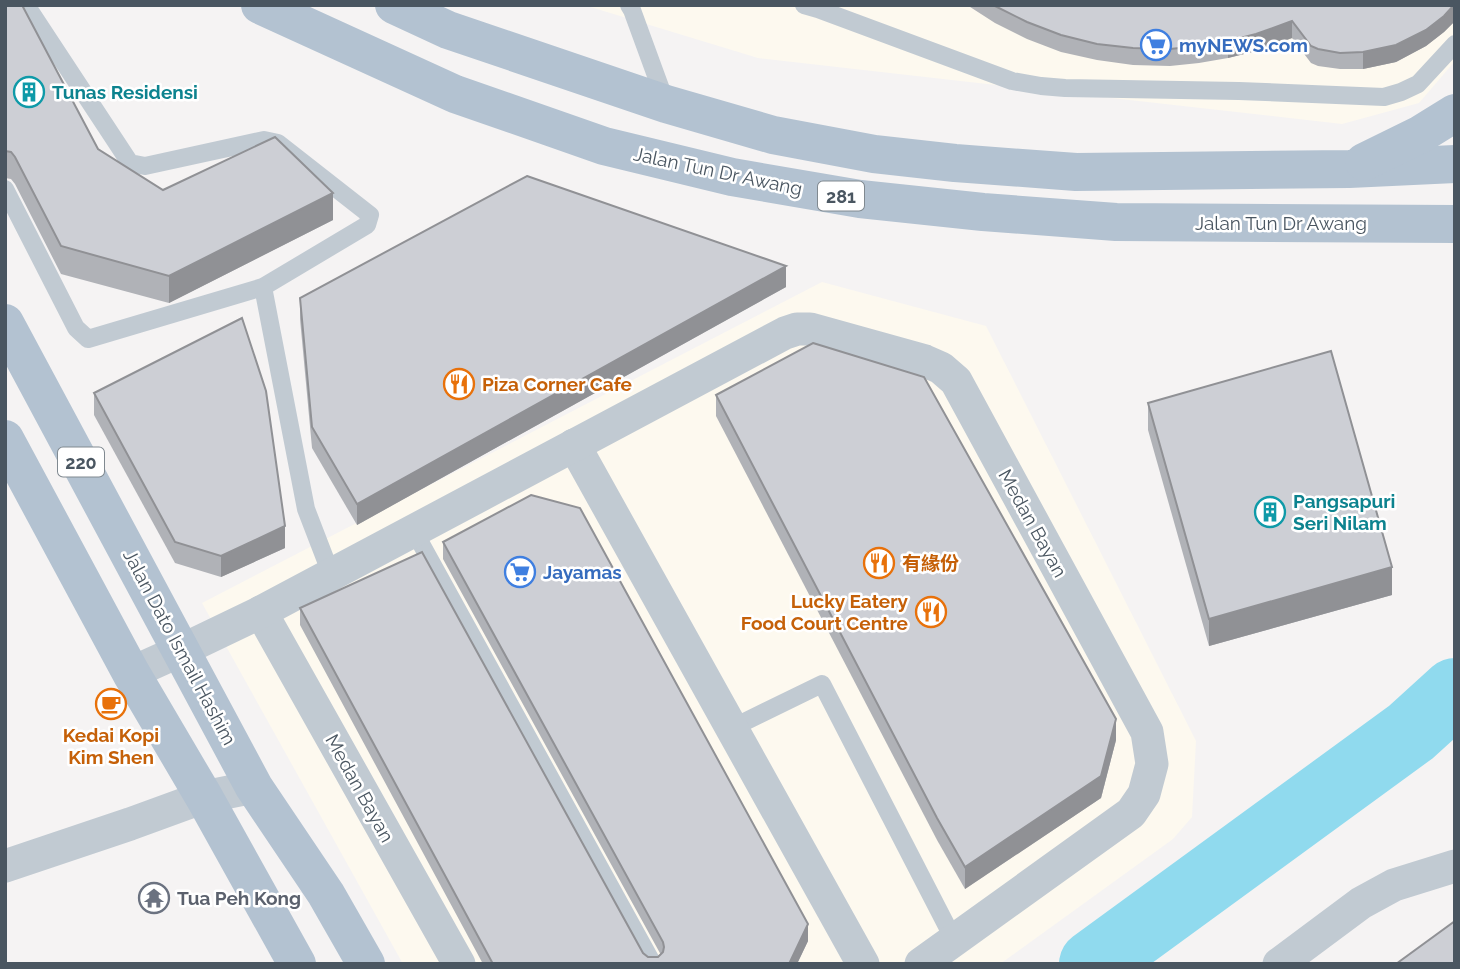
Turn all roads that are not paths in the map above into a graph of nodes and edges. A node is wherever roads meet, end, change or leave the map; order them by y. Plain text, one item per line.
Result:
1 (26, 5) edge
2 (260, 5) edge
3 (394, 5) edge
4 (629, 5) edge
5 (804, 5) edge
6 (1455, 44) edge
7 (666, 104) junction
8 (1455, 113) edge
9 (1455, 164) edge
10 (1349, 169) junction
11 (5, 190) edge
12 (1455, 224) edge
13 (263, 287) junction
14 (5, 323) edge
15 (5, 439) edge
16 (574, 445) junction
17 (414, 531) junction
18 (331, 575) junction
19 (261, 612) junction
20 (182, 650) junction
21 (131, 673) junction
22 (732, 728) junction
23 (254, 787) junction
24 (204, 797) junction
25 (5, 866) edge
26 (1455, 866) edge
27 (954, 940) junction
28 (297, 964) edge
29 (366, 964) edge
30 (459, 964) edge
31 (653, 964) edge
32 (863, 964) edge
33 (921, 964) edge
34 (1279, 964) edge

1 - 13 lane
2 - 12 main road, Jalan Tun Dr Awang / 281
3 - 7 main road, 281
4 - 7 lane
5 - 6 lane
7 - 10 main road, 281
8 - 10 main road
9 - 10 main road, 281
11 - 13 lane
13 - 18 lane
14 - 20 main road, Jalan Dato Ismail Hashim / 220
15 - 21 main road, 220
16 - 17 street, Medan Bayan
16 - 22 street
16 - 27 street, Medan Bayan
17 - 18 street, Medan Bayan
17 - 31 lane
18 - 19 street, Medan Bayan
19 - 20 street, Medan Bayan
19 - 30 street, Medan Bayan
20 - 21 street, Medan Bayan
20 - 23 main road, Jalan Dato Ismail Hashim / 220
21 - 24 main road, 220
22 - 27 lane
22 - 32 street
23 - 24 street
23 - 29 main road, Jalan Dato Ismail Hashim / 220
24 - 25 street
24 - 28 main road, 220
26 - 34 street
27 - 33 street, Medan Bayan

